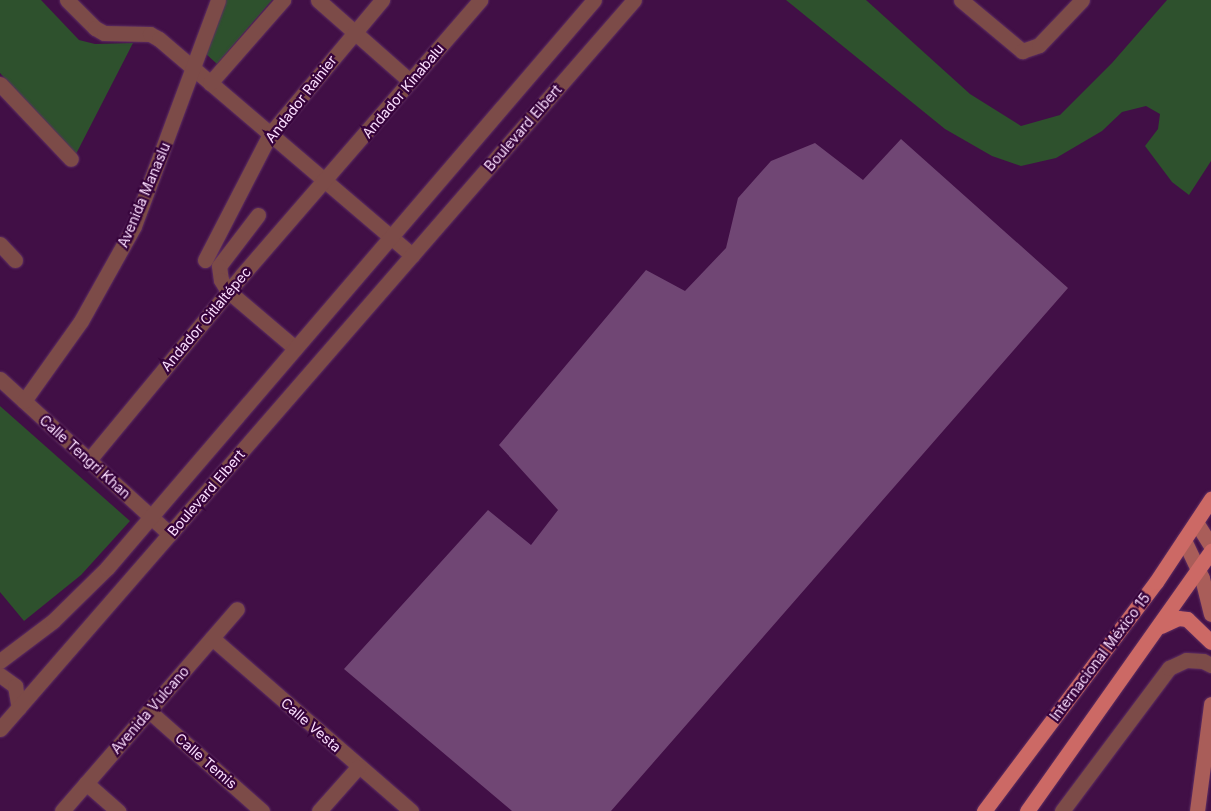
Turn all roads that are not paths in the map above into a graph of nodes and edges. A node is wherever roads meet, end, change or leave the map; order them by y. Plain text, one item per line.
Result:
1 (67, 0) edge
2 (218, 0) edge
3 (283, 0) edge
4 (318, 0) edge
5 (382, 0) edge
6 (480, 0) edge
7 (594, 0) edge
8 (634, 0) edge
9 (961, 0) edge
10 (1082, 0) edge
11 (355, 33) junction
12 (194, 69) junction
13 (410, 81) junction
14 (210, 83) junction
15 (0, 84) edge
16 (270, 134) junction
17 (71, 159) dead end
18 (326, 182) junction
19 (258, 214) dead end
20 (391, 237) junction
21 (0, 244) edge
22 (412, 255) junction
23 (15, 260) dead end
24 (205, 260) dead end
25 (228, 291) junction
26 (295, 348) junction
27 (0, 379) edge
28 (24, 401) junction
29 (89, 460) junction
30 (1211, 499) edge
31 (151, 517) junction
32 (1196, 522) junction
33 (170, 534) junction
34 (1184, 540) junction
35 (1211, 546) edge
36 (1211, 551) edge
37 (1198, 572) junction
38 (237, 609) dead end
39 (1211, 614) edge
40 (1158, 628) junction
41 (212, 638) junction
42 (1211, 642) edge
43 (0, 661) edge
44 (1211, 665) edge
45 (0, 675) edge
46 (1211, 704) edge
47 (19, 708) junction
48 (149, 711) junction
49 (0, 729) edge
50 (1208, 753) edge
51 (358, 767) junction
52 (86, 783) junction
53 (62, 811) edge
54 (118, 811) edge
55 (262, 811) edge
56 (319, 811) edge
57 (410, 811) edge
58 (984, 811) edge
59 (1027, 811) edge
60 (1062, 811) edge
61 (1197, 811) edge

1 - 12 street
2 - 12 street, Avenida Manaslu
3 - 14 street
4 - 11 street
5 - 11 street, Andador Rainier
6 - 13 street, Andador Kinabalu
7 - 20 street, Boulevard Elbert
8 - 22 street, Boulevard Elbert
9 - 10 street
11 - 13 street
11 - 16 street, Andador Rainier
12 - 14 street
12 - 28 street, Avenida Manaslu
13 - 18 street, Andador Kinabalu
14 - 16 street
15 - 17 street
16 - 18 street
16 - 24 street, Andador Rainier
18 - 20 street
18 - 25 street, Andador Citlaltépec
19 - 25 street
20 - 22 street
20 - 26 street, Boulevard Elbert
21 - 23 street
22 - 33 street, Boulevard Elbert
25 - 26 street
25 - 29 street, Andador Citlaltépec
26 - 31 street, Boulevard Elbert
27 - 28 street, Calle Tengri Khan
28 - 29 street, Calle Tengri Khan
29 - 31 street, Calle Tengri Khan
30 - 32 main road, Internacional México 15
31 - 33 street, Calle Tengri Khan
31 - 43 street, Boulevard Elbert
32 - 34 main road, Internacional México 15
32 - 35 main road
33 - 47 street, Boulevard Elbert
34 - 37 main road
34 - 58 main road, Internacional México 15
36 - 37 main road, Internacional México 15
37 - 39 main road
37 - 40 main road, Internacional México 15
38 - 41 street, Avenida Vulcano
40 - 42 main road
40 - 59 main road, Internacional México 15
41 - 48 street, Avenida Vulcano
41 - 51 street, Calle Vesta
44 - 60 street
45 - 47 street
46 - 50 main road
47 - 49 street, Boulevard Elbert
48 - 52 street, Avenida Vulcano
48 - 55 street, Calle Temis
50 - 61 main road
51 - 56 street
51 - 57 street, Calle Vesta
52 - 53 street, Avenida Vulcano
52 - 54 street

